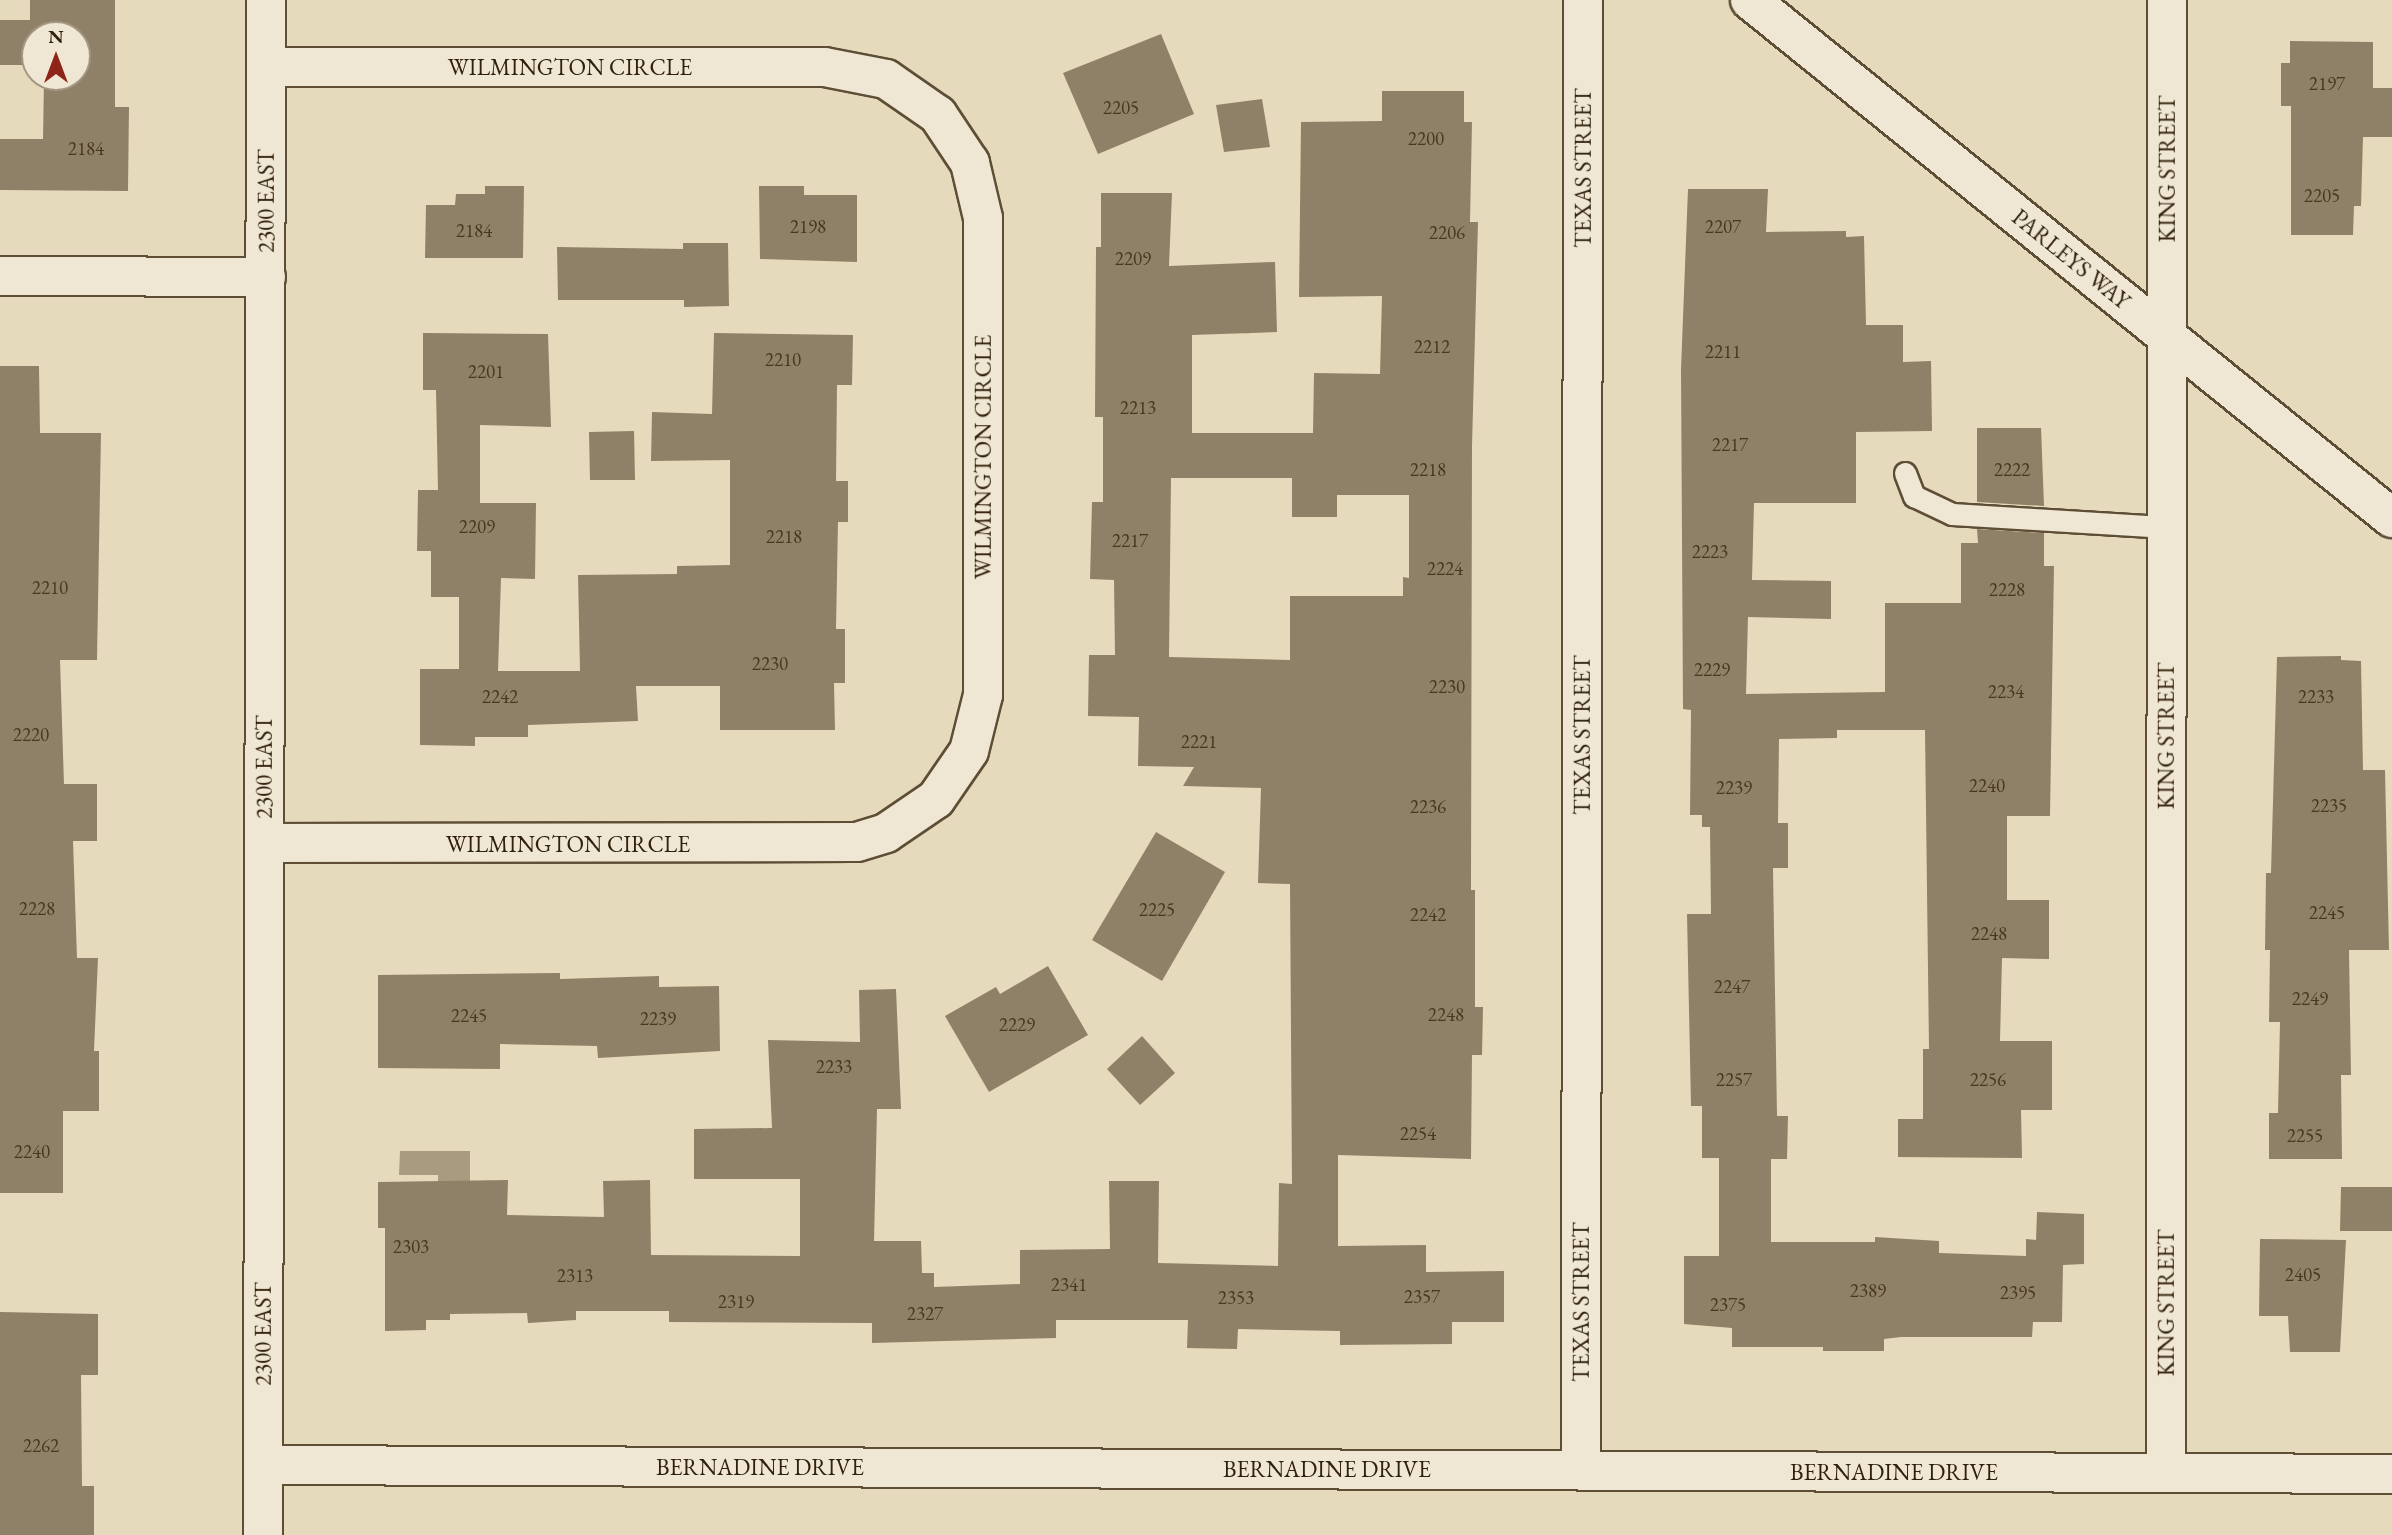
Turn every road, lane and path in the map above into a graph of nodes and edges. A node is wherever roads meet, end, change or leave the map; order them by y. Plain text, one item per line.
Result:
1 (266, 0) edge
2 (1583, 0) edge
3 (1750, 0) edge
4 (2167, 0) edge
5 (266, 67) junction
6 (0, 276) edge
7 (266, 277) junction
8 (2167, 336) junction
9 (1905, 473) dead end
10 (2392, 518) edge
11 (2167, 527) junction
12 (264, 843) junction
13 (263, 1465) junction
14 (1581, 1470) junction
15 (2166, 1473) junction
16 (2392, 1474) edge
17 (263, 1535) edge

1 - 5 street, 2300 EAST
2 - 14 street, TEXAS STREET
3 - 8 street, PARLEYS WAY
4 - 8 street, KING STREET
5 - 7 street, 2300 EAST
5 - 12 street, WILMINGTON CIRCLE
6 - 7 street
7 - 12 street, 2300 EAST
8 - 10 street, PARLEYS WAY
8 - 11 street, KING STREET
9 - 11 lane
11 - 15 street, KING STREET
12 - 13 street, 2300 EAST
13 - 14 street, BERNADINE DRIVE
13 - 17 street, 2300 EAST
14 - 15 street, BERNADINE DRIVE
15 - 16 street, BERNADINE DRIVE

